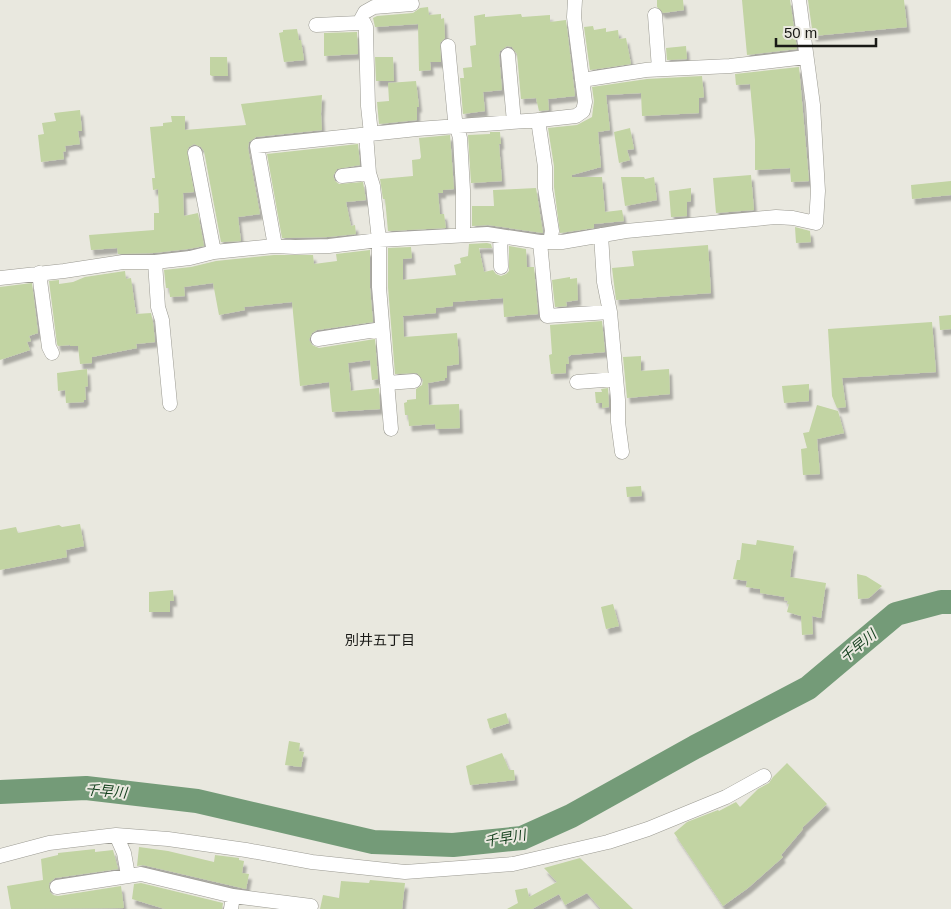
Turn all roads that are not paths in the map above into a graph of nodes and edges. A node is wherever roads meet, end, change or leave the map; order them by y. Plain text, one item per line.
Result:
1 (575, 0) edge
2 (799, 0) edge
3 (412, 4) dead end
4 (655, 15) dead end
5 (362, 19) junction
6 (316, 25) dead end
7 (448, 46) dead end
8 (508, 55) dead end
9 (806, 57) junction
10 (659, 69) junction
11 (582, 80) junction
12 (538, 120) junction
13 (514, 122) junction
14 (457, 127) junction
15 (368, 134) junction
16 (195, 153) dead end
17 (369, 173) junction
18 (342, 176) dead end
19 (463, 235) junction
20 (601, 235) junction
21 (500, 236) junction
22 (379, 240) junction
23 (545, 242) junction
24 (275, 246) junction
25 (214, 252) junction
26 (155, 262) junction
27 (501, 267) dead end
28 (39, 273) junction
29 (0, 278) edge
30 (610, 312) junction
31 (382, 329) junction
32 (318, 339) dead end
33 (52, 353) dead end
34 (616, 380) junction
35 (414, 381) dead end
36 (387, 382) junction
37 (577, 382) dead end
38 (170, 404) dead end
39 (392, 429) dead end
40 (622, 452) dead end
41 (764, 776) dead end
42 (116, 835) junction
43 (0, 856) edge
44 (128, 875) junction
45 (57, 887) dead end
46 (232, 903) edge
47 (311, 906) dead end

1 - 11 street
2 - 9 street
3 - 5 street
4 - 10 street
5 - 6 street
5 - 15 street
7 - 14 street
8 - 13 street
9 - 10 street
9 - 20 street
10 - 11 street
11 - 12 street
12 - 13 street
12 - 23 street
13 - 14 street
14 - 15 street
14 - 19 street
15 - 17 street
15 - 24 street
16 - 25 street
17 - 18 street
17 - 22 street
19 - 21 street
19 - 22 street
20 - 23 street
20 - 30 street
21 - 23 street
21 - 27 street
22 - 24 street
22 - 31 street
23 - 30 street
24 - 25 street
25 - 26 street
26 - 28 street
26 - 38 street
28 - 29 street
28 - 33 street
30 - 34 street
31 - 32 street
31 - 36 street
34 - 37 street
34 - 40 street
35 - 36 street
36 - 39 street
41 - 42 street
42 - 43 street
42 - 44 street
44 - 45 street
44 - 46 street
46 - 47 street

